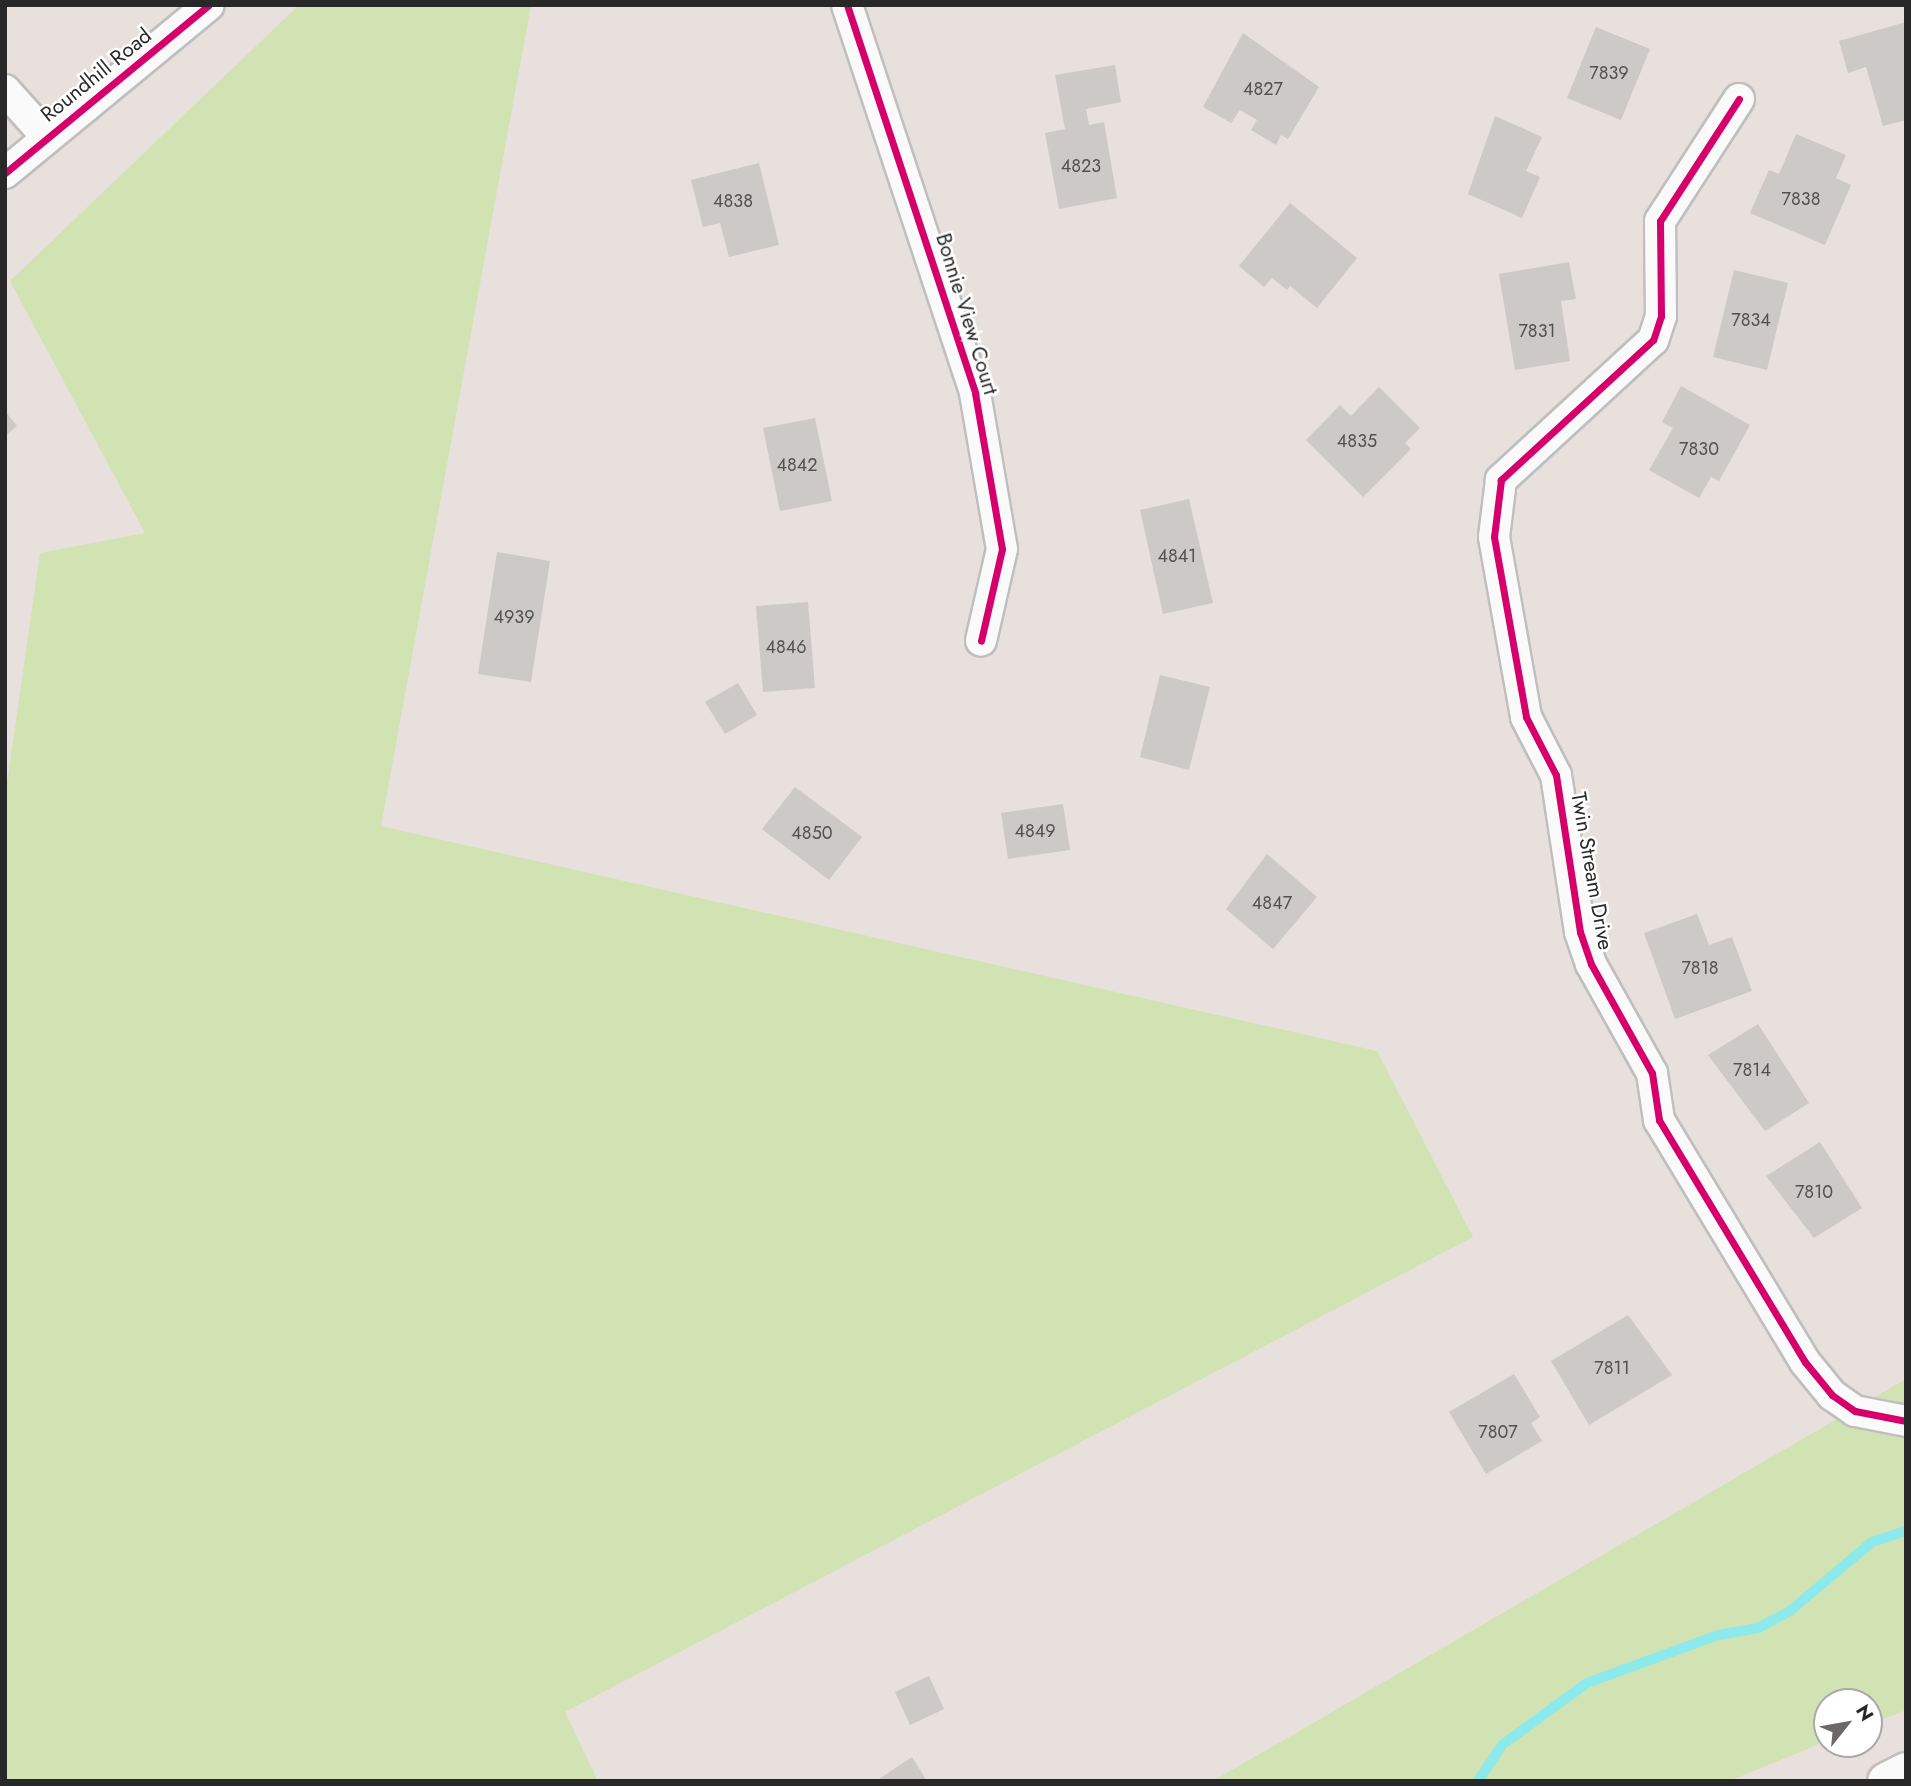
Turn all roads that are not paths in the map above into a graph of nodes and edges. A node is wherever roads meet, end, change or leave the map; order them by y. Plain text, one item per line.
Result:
1 (209, 5) edge
2 (847, 5) edge
3 (5, 90) edge
4 (1739, 99) dead end
5 (47, 137) junction
6 (5, 173) edge
7 (981, 641) dead end
8 (1906, 1421) edge
9 (1906, 1771) edge
10 (1886, 1781) edge

1 - 5 street, Roundhill Road
2 - 7 street, Bonnie View Court
3 - 5 street
4 - 8 street, Twin Stream Drive
5 - 6 street, Roundhill Road
9 - 10 street

